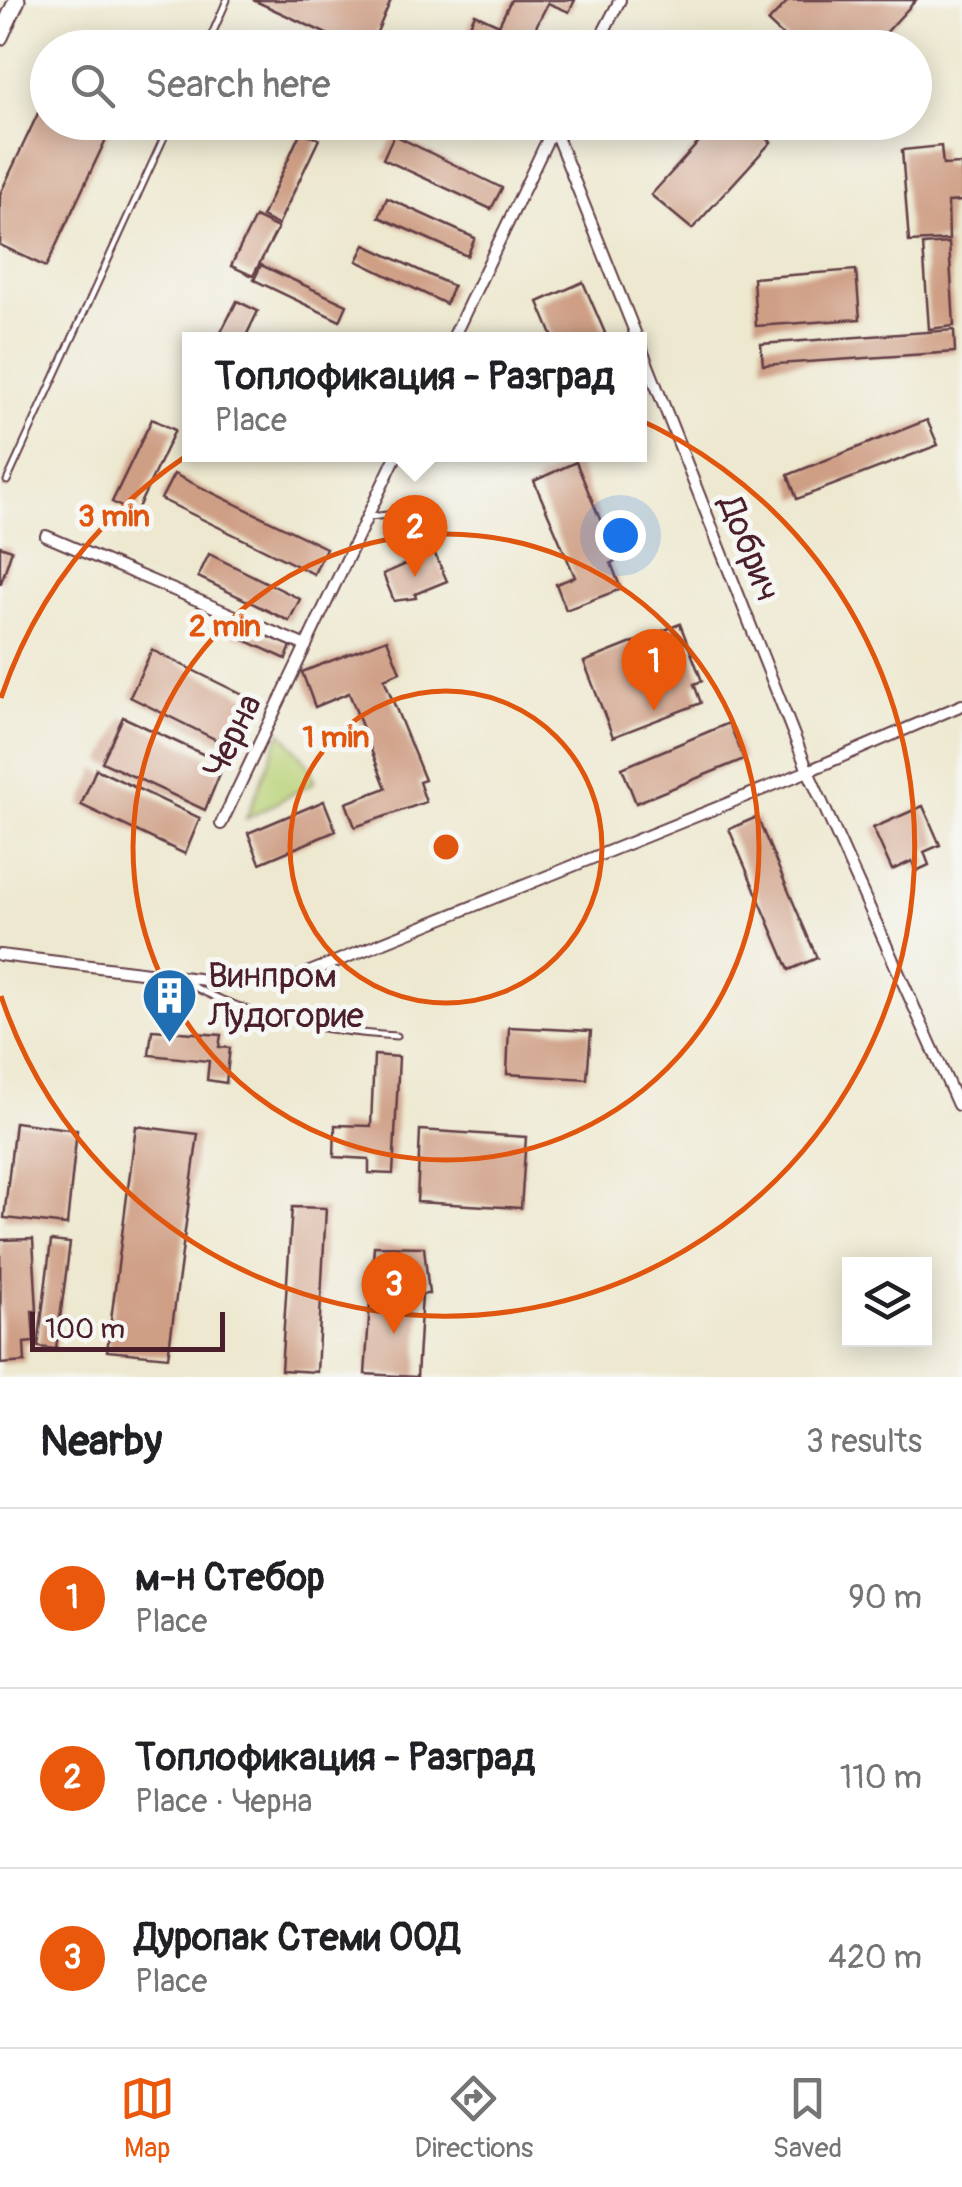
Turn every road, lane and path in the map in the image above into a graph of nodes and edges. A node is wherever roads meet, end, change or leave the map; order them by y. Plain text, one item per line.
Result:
1 (17, 0) edge
2 (227, 0) edge
3 (620, 0) edge
4 (214, 30) edge
5 (604, 30) edge
6 (0, 36) edge
7 (163, 140) edge
8 (548, 140) edge
9 (561, 140) edge
10 (456, 332) edge
11 (635, 332) edge
12 (647, 362) edge
13 (393, 462) edge
14 (8, 482) dead end
15 (398, 508) dead end
16 (367, 517) junction
17 (46, 536) dead end
18 (306, 646) junction
19 (962, 705) edge
20 (808, 770) junction
21 (220, 824) dead end
22 (0, 955) edge
23 (176, 977) junction
24 (398, 1036) dead end
25 (958, 1104) dead end

1 - 6 street
2 - 4 lane
3 - 5 street
7 - 14 lane
8 - 10 street
9 - 11 street, Добрич
12 - 20 street, Добрич
13 - 16 street, Черна
15 - 16 lane
16 - 18 street, Черна
17 - 18 street
18 - 21 street, Черна
19 - 20 street
20 - 23 street
20 - 25 street, Добрич
22 - 23 street
23 - 24 lane

